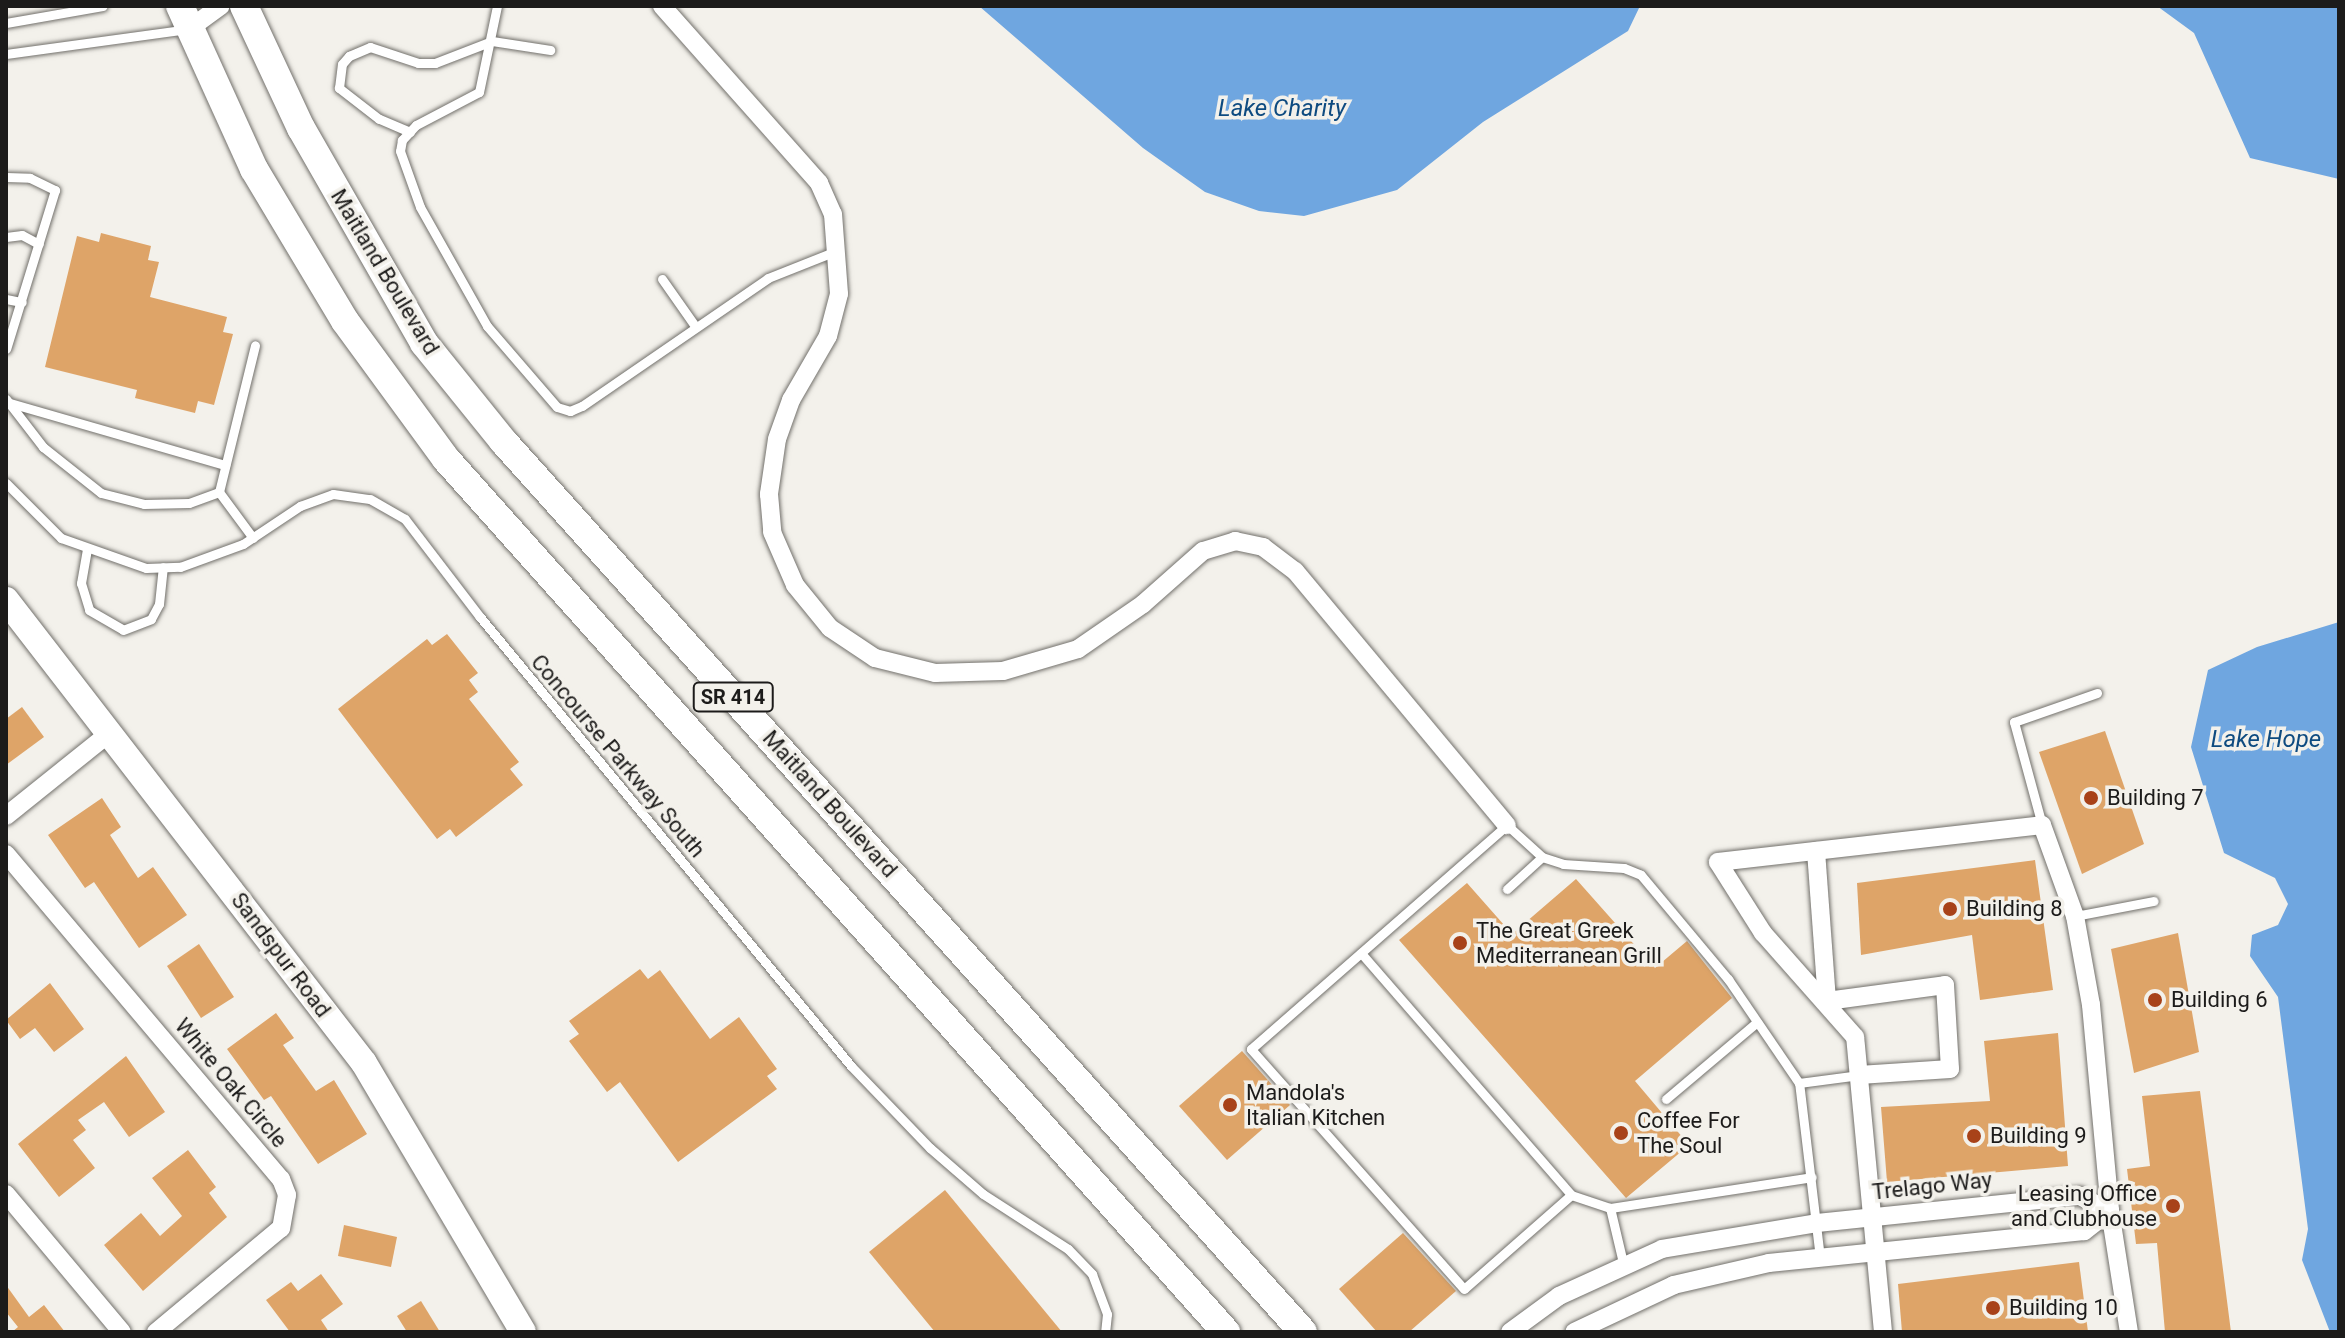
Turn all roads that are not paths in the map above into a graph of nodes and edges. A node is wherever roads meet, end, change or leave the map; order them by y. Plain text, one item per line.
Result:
1 (103, 6) edge
2 (221, 6) edge
3 (244, 6) edge
4 (497, 6) edge
5 (662, 6) edge
6 (184, 18) edge
7 (6, 23) edge
8 (492, 41) junction
9 (550, 50) dead end
10 (6, 54) edge
11 (410, 132) junction
12 (6, 177) edge
13 (6, 237) edge
14 (39, 244) junction
15 (839, 250) junction
16 (662, 279) dead end
17 (6, 299) edge
18 (22, 302) junction
19 (695, 326) junction
20 (255, 345) dead end
21 (6, 349) edge
22 (8, 401) edge
23 (225, 465) junction
24 (6, 483) edge
25 (219, 492) junction
26 (253, 538) junction
27 (87, 549) junction
28 (163, 567) junction
29 (6, 600) edge
30 (2097, 693) dead end
31 (111, 732) junction
32 (6, 816) edge
33 (1507, 825) junction
34 (2042, 825) junction
35 (1816, 851) junction
36 (6, 854) edge
37 (1542, 857) junction
38 (1507, 889) dead end
39 (2154, 901) dead end
40 (2075, 916) junction
41 (1361, 953) junction
42 (1827, 1001) junction
43 (1757, 1022) junction
44 (1859, 1075) junction
45 (1799, 1083) junction
46 (1666, 1099) dead end
47 (1812, 1177) junction
48 (6, 1194) edge
49 (1571, 1195) junction
50 (1610, 1208) junction
51 (2110, 1211) junction
52 (1874, 1216) junction
53 (1817, 1223) junction
54 (1874, 1252) junction
55 (1820, 1258) junction
56 (1624, 1267) junction
57 (122, 1332) edge
58 (156, 1332) edge
59 (523, 1332) edge
60 (1105, 1332) edge
61 (1226, 1332) edge
62 (1303, 1332) edge
63 (1510, 1332) edge
64 (1574, 1332) edge
65 (1883, 1332) edge
66 (2129, 1332) edge

1 - 7 lane
2 - 6 street
3 - 62 main road, Maitland Boulevard / SR 414
4 - 8 lane
5 - 15 street
6 - 10 lane
6 - 61 main road, SR 414
8 - 9 lane
8 - 11 lane
8 - 11 lane
11 - 19 lane
12 - 14 lane
13 - 14 lane
14 - 18 lane
15 - 19 lane
15 - 33 street
16 - 19 lane
17 - 18 lane
18 - 21 lane
20 - 23 lane
22 - 23 lane
22 - 25 lane
23 - 25 lane
24 - 27 lane, Concourse Parkway South
25 - 26 lane
26 - 28 lane, Concourse Parkway South
26 - 60 lane, Concourse Parkway South
27 - 28 lane, Concourse Parkway South
27 - 28 lane
29 - 31 street, Sandspur Road
30 - 34 lane
31 - 32 street
31 - 59 street, Sandspur Road
33 - 37 lane
33 - 41 lane
34 - 35 street
34 - 40 street
35 - 42 street
35 - 42 street
36 - 58 street, White Oak Circle
37 - 38 lane
37 - 43 lane
39 - 40 lane
40 - 51 street
41 - 49 lane
41 - 49 lane
42 - 44 street
42 - 44 street
43 - 45 lane
43 - 46 lane
44 - 45 lane
44 - 52 street
45 - 47 lane
47 - 50 lane
47 - 53 lane
48 - 57 street
49 - 50 lane
50 - 56 lane
51 - 52 street, Trelago Way
51 - 54 street
51 - 66 street
52 - 53 street, Trelago Way
52 - 54 street
53 - 55 lane
53 - 56 street, Trelago Way
54 - 55 street
54 - 65 street
55 - 64 street
56 - 63 street, Trelago Way

